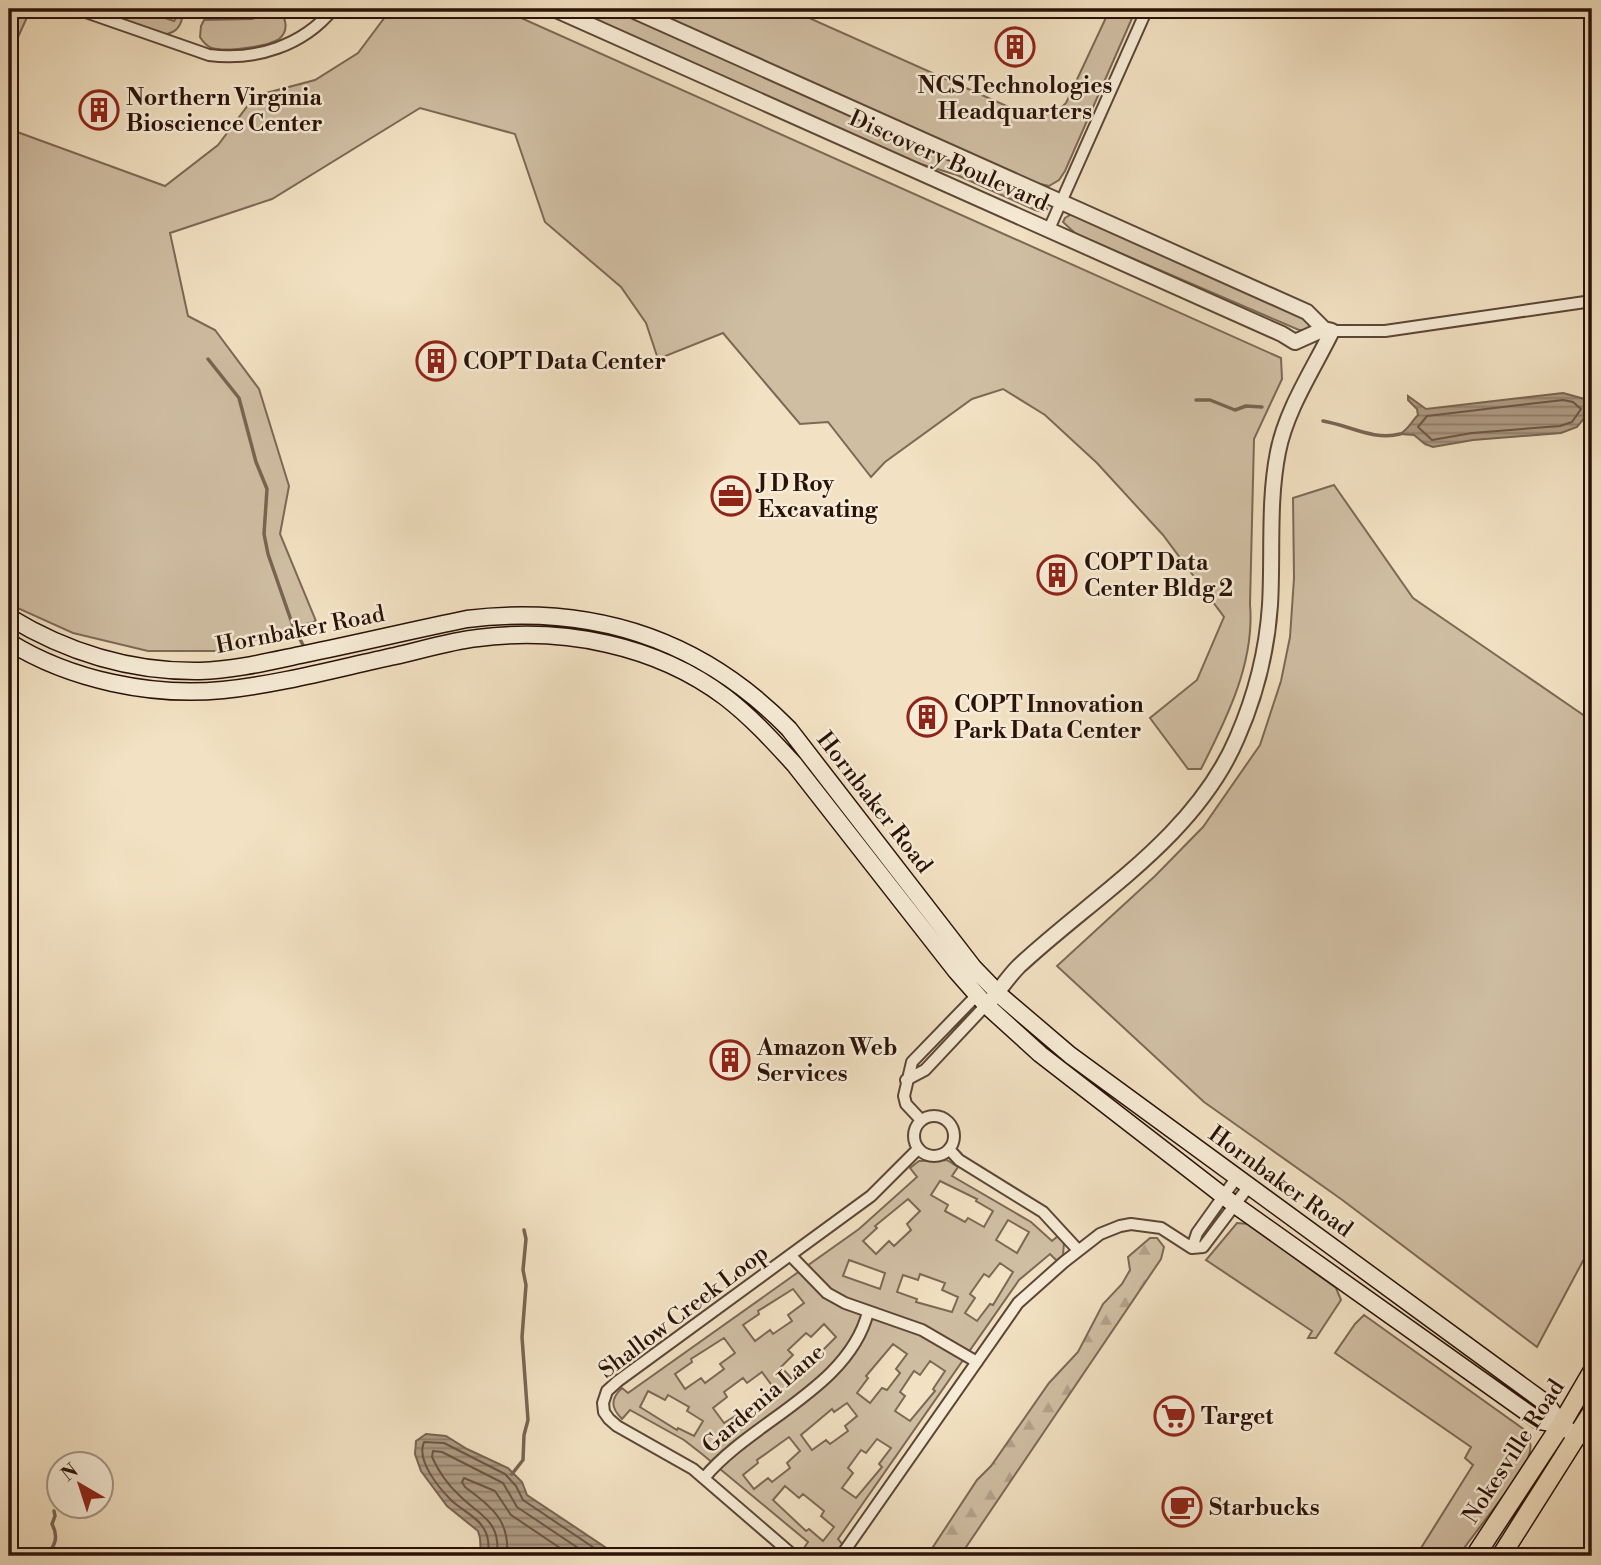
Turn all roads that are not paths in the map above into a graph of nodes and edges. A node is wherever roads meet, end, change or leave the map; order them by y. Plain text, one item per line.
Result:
1 (77, 9) edge
2 (333, 9) edge
3 (554, 9) edge
4 (630, 9) edge
5 (1147, 9) edge
6 (1061, 201) junction
7 (1049, 229) junction
8 (1592, 301) edge
9 (1328, 330) junction
10 (9, 617) edge
11 (405, 632) junction
12 (9, 642) edge
13 (409, 653) junction
14 (987, 994) junction
15 (921, 1120) junction
16 (918, 1149) junction
17 (949, 1149) junction
18 (1243, 1182) junction
19 (1229, 1201) junction
20 (1078, 1250) junction
21 (791, 1256) junction
22 (867, 1312) junction
23 (977, 1362) junction
24 (1592, 1372) edge
25 (1592, 1412) edge
26 (1561, 1425) junction
27 (1578, 1437) junction
28 (704, 1478) junction
29 (794, 1556) edge
30 (841, 1556) edge
31 (1475, 1556) edge
32 (1501, 1556) edge

1 - 2 street
3 - 7 street, Discovery Boulevard
4 - 6 street, Discovery Boulevard
5 - 6 street
6 - 7 street
6 - 9 street, Discovery Boulevard
7 - 9 street, Discovery Boulevard
8 - 9 street, Discovery Boulevard
9 - 14 street
10 - 11 main road, Hornbaker Road
11 - 13 main road
11 - 14 main road, Hornbaker Road
12 - 13 main road, Hornbaker Road
13 - 14 main road, Hornbaker Road
14 - 15 street
14 - 18 main road, Hornbaker Road
14 - 19 main road, Hornbaker Road
15 - 16 street
15 - 17 street
16 - 17 street
16 - 21 street, Shallow Creek Loop
17 - 20 street
18 - 19 street
18 - 26 main road, Hornbaker Road
19 - 20 street
19 - 26 main road, Hornbaker Road
20 - 23 street
21 - 22 street
21 - 28 street, Shallow Creek Loop
22 - 23 street
22 - 28 street, Gardenia Lane
23 - 30 street
24 - 26 highway, Nokesville Road
25 - 27 highway, Nokesville Road
26 - 27 main road, Hornbaker Road
26 - 31 highway, Nokesville Road
27 - 32 highway, Nokesville Road
28 - 29 street, Shallow Creek Loop

